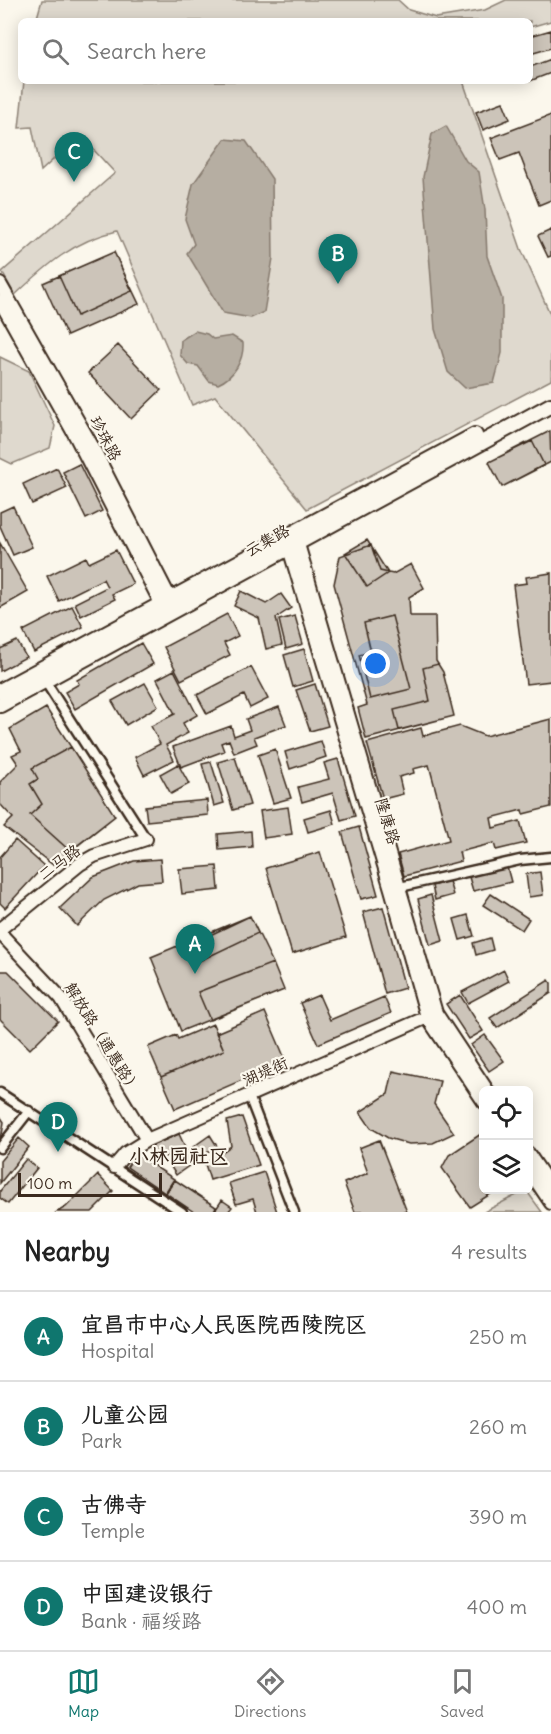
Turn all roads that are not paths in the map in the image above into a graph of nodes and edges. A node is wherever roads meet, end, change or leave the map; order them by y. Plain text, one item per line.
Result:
1 (0, 284) edge
2 (0, 302) edge
3 (551, 395) edge
4 (551, 405) edge
5 (292, 540) junction
6 (169, 607) junction
7 (45, 681) junction
8 (0, 692) edge
9 (0, 705) edge
10 (146, 839) joint
11 (551, 857) edge
12 (400, 887) junction
13 (0, 931) edge
14 (431, 1015) junction
15 (484, 1086) edge
16 (0, 1093) edge
17 (479, 1095) edge
18 (249, 1096) junction
19 (29, 1111) junction
20 (147, 1140) junction
21 (0, 1148) edge
22 (533, 1160) edge
23 (114, 1167) junction
24 (533, 1176) edge
25 (551, 1187) edge
26 (551, 1203) edge
27 (182, 1212) edge
28 (294, 1212) edge

1 - 6 main road, 珍珠路
2 - 6 main road, 珍珠路
3 - 5 main road, 云集路
4 - 5 main road, 云集路
5 - 6 main road, 云集路
5 - 12 main road, 隆康路
5 - 14 main road, 隆康路
6 - 7 main road, 云集路
6 - 8 main road, 云集路
7 - 9 main road, 云集路
7 - 10 street
10 - 13 main road, 二马路
11 - 12 street
12 - 14 main road, 隆康路
13 - 20 main road, 解放路（通惠路）
14 - 15 main road, 隆康路
14 - 17 main road, 隆康路
14 - 18 main road, 湖堤街
16 - 19 street
18 - 20 main road, 湖堤街
18 - 28 street
19 - 21 street
19 - 23 street
20 - 23 main road, 湖堤街
22 - 25 main road
23 - 27 street
24 - 26 main road

